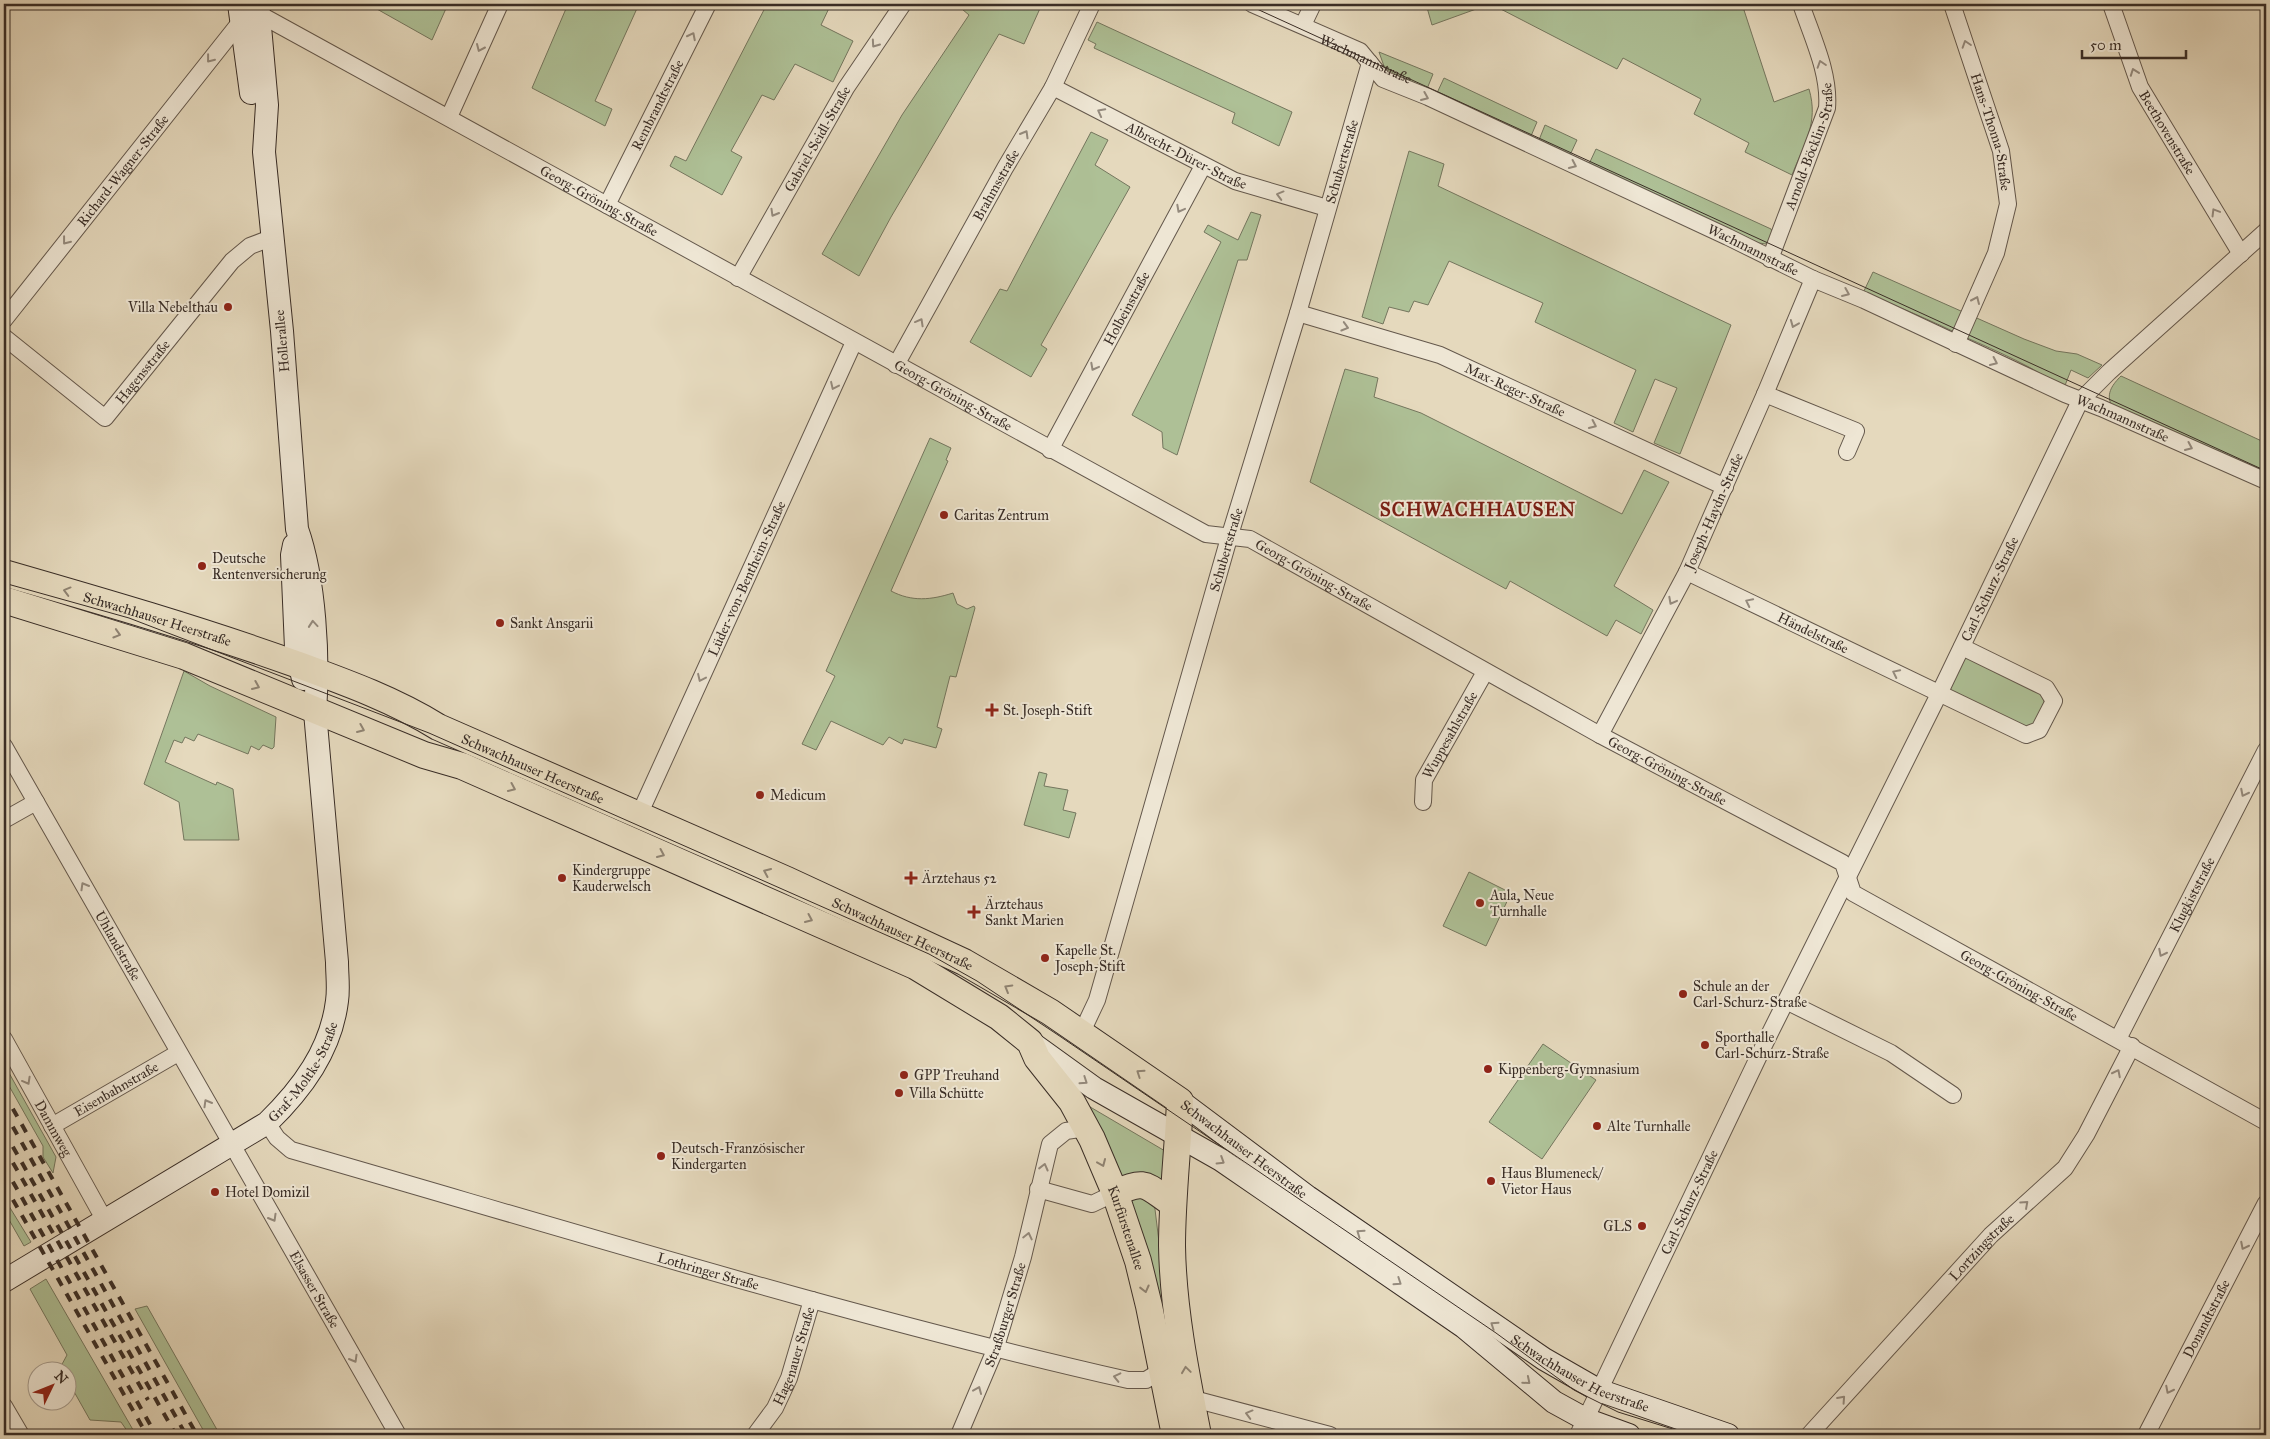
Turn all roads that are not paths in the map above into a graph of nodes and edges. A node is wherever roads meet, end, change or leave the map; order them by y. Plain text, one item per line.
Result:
1 (500, 4) edge
2 (708, 4) edge
3 (904, 4) edge
4 (1092, 4) edge
5 (1252, 4) edge
6 (1312, 4) edge
7 (1801, 4) edge
8 (1952, 4) edge
9 (2111, 4) edge
10 (249, 10) edge
11 (1303, 25) junction
12 (1370, 63) junction
13 (1053, 87) junction
14 (449, 117) junction
15 (1203, 166) junction
16 (607, 205) junction
17 (1327, 208) junction
18 (2266, 231) edge
19 (271, 238) junction
20 (2240, 254) junction
21 (1770, 259) junction
22 (738, 278) junction
23 (1813, 279) junction
24 (1298, 313) junction
25 (4, 320) edge
26 (4, 337) edge
27 (854, 342) junction
28 (1956, 344) junction
29 (896, 365) junction
30 (1765, 394) junction
31 (2080, 401) junction
32 (1050, 450) junction
33 (1847, 452) dead end
34 (2266, 482) edge
35 (1725, 487) junction
36 (1229, 538) junction
37 (1687, 572) junction
38 (4, 573) edge
39 (4, 600) edge
40 (1962, 647) junction
41 (308, 669) junction
42 (1485, 672) junction
43 (1940, 694) junction
44 (315, 712) junction
45 (1600, 735) junction
46 (4, 746) edge
47 (2266, 750) edge
48 (36, 802) junction
49 (1423, 802) dead end
50 (639, 815) junction
51 (4, 820) edge
52 (1848, 877) junction
53 (1786, 1001) junction
54 (1081, 1034) junction
55 (4, 1038) edge
56 (1030, 1042) junction
57 (2125, 1042) junction
58 (178, 1052) junction
59 (1952, 1095) dead end
60 (1180, 1101) junction
61 (2266, 1122) edge
62 (267, 1123) junction
63 (52, 1126) junction
64 (1086, 1128) junction
65 (1178, 1137) junction
66 (231, 1145) junction
67 (1038, 1189) junction
68 (1115, 1193) junction
69 (2266, 1203) edge
70 (1173, 1204) junction
71 (104, 1220) junction
72 (4, 1280) edge
73 (812, 1300) junction
74 (995, 1350) junction
75 (1162, 1370) junction
76 (1190, 1398) junction
77 (4, 1406) edge
78 (1588, 1412) edge
79 (21, 1435) edge
80 (398, 1435) edge
81 (755, 1435) edge
82 (959, 1435) edge
83 (1175, 1435) edge
84 (1198, 1435) edge
85 (1330, 1435) edge
86 (1629, 1435) edge
87 (1728, 1435) edge
88 (1809, 1435) edge
89 (2146, 1435) edge

1 -> 14 street
16 -> 2 street, Rembrandtstraße
3 -> 22 street, Gabriel-Seidl-Straße
4 - 13 street, Brahmsstraße
5 - 11 street, Wachmannstraße
6 - 11 street
21 -> 7 street, Arnold-Böcklin-Straße
28 -> 8 street, Hans-Thoma-Straße
20 -> 9 street, Beethovenstraße
10 - 14 street, Georg-Gröning-Straße
10 - 19 main road, Hollerallee
10 -> 25 street, Richard-Wagner-Straße
11 - 12 street, Wachmannstraße
12 - 17 street, Schubertstraße
12 -> 21 street, Wachmannstraße
15 -> 13 street, Albrecht-Dürer-Straße
29 -> 13 street, Brahmsstraße
14 - 16 street, Georg-Gröning-Straße
17 -> 15 street, Albrecht-Dürer-Straße
15 -> 32 street, Holbeinstraße
16 - 22 street, Georg-Gröning-Straße
17 - 24 street, Schubertstraße
18 - 20 street, Carl-Schurz-Straße
19 - 26 street, Hagensstraße
19 - 41 main road, Hollerallee
20 - 31 street, Carl-Schurz-Straße
21 - 23 street, Wachmannstraße
22 - 27 street, Georg-Gröning-Straße
23 -> 28 street, Wachmannstraße
23 -> 30 street, Joseph-Haydn-Straße
24 -> 35 street, Max-Reger-Straße
24 - 36 street, Schubertstraße
27 - 29 street, Georg-Gröning-Straße
27 -> 50 street, Lüder-von-Bentheim-Straße
28 -> 31 street, Wachmannstraße
29 - 32 street, Georg-Gröning-Straße
30 - 33 street
30 - 35 street, Joseph-Haydn-Straße
31 -> 34 street, Wachmannstraße
31 - 40 street, Carl-Schurz-Straße
32 - 36 street, Georg-Gröning-Straße
35 - 37 street, Joseph-Haydn-Straße
36 - 42 street, Georg-Gröning-Straße
36 - 54 street, Schubertstraße
43 -> 37 street, Händelstraße
37 -> 45 street, Joseph-Haydn-Straße
41 -> 38 main road, Schwachhauser Heerstraße
39 -> 44 main road, Schwachhauser Heerstraße
40 - 43 street, Carl-Schurz-Straße
40 - 43 street, Händelstraße
41 - 44 main road, Hollerallee
41 - 50 main road, Schwachhauser Heerstraße
42 - 45 street, Georg-Gröning-Straße
42 - 49 street, Wuppesahlstraße
43 - 52 street, Carl-Schurz-Straße
44 -> 56 main road, Schwachhauser Heerstraße
44 - 62 main road, Graf-Moltke-Straße
45 - 52 street, Georg-Gröning-Straße
46 - 48 street, Uhlandstraße
47 -> 57 street, Klugkiststraße
48 - 51 street
58 -> 48 street, Uhlandstraße
54 -> 50 main road, Schwachhauser Heerstraße
52 - 53 street, Carl-Schurz-Straße
52 - 57 street, Georg-Gröning-Straße
53 - 59 street
53 - 78 street, Carl-Schurz-Straße
60 -> 54 main road, Schwachhauser Heerstraße
55 -> 63 street, Dammweg
56 - 64 main road, Kurfürstenallee
56 -> 65 main road, Schwachhauser Heerstraße
57 - 61 street, Georg-Gröning-Straße
88 -> 57 street, Lortzingstraße
58 - 63 street, Eisenbahnstraße
66 -> 58 street, Uhlandstraße
60 - 65 main road
78 -> 60 main road, Schwachhauser Heerstraße
62 - 66 main road, Graf-Moltke-Straße
62 - 73 street, Lothringer Straße
63 - 71 street, Dammweg
67 -> 64 street, Straßburger Straße
64 -> 68 main road, Kurfürstenallee
65 - 70 main road
65 -> 78 main road, Schwachhauser Heerstraße
66 - 71 main road, Graf-Moltke-Straße
66 -> 80 street, Elsasser Straße
67 - 68 street
74 -> 67 street, Straßburger Straße
68 - 70 main road
68 -> 75 main road, Kurfürstenallee
69 -> 89 street, Donandtstraße
76 -> 70 main road
71 - 72 main road, Graf-Moltke-Straße
73 - 74 street, Lothringer Straße
73 - 81 street, Hagenauer Straße
75 -> 74 street, Lothringer Straße
82 -> 74 street, Straßburger Straße
75 - 83 main road, Kurfürstenallee
76 - 84 main road
85 -> 76 street
77 - 79 street
78 - 86 main road, Schwachhauser Heerstraße
78 - 87 main road, Schwachhauser Heerstraße

